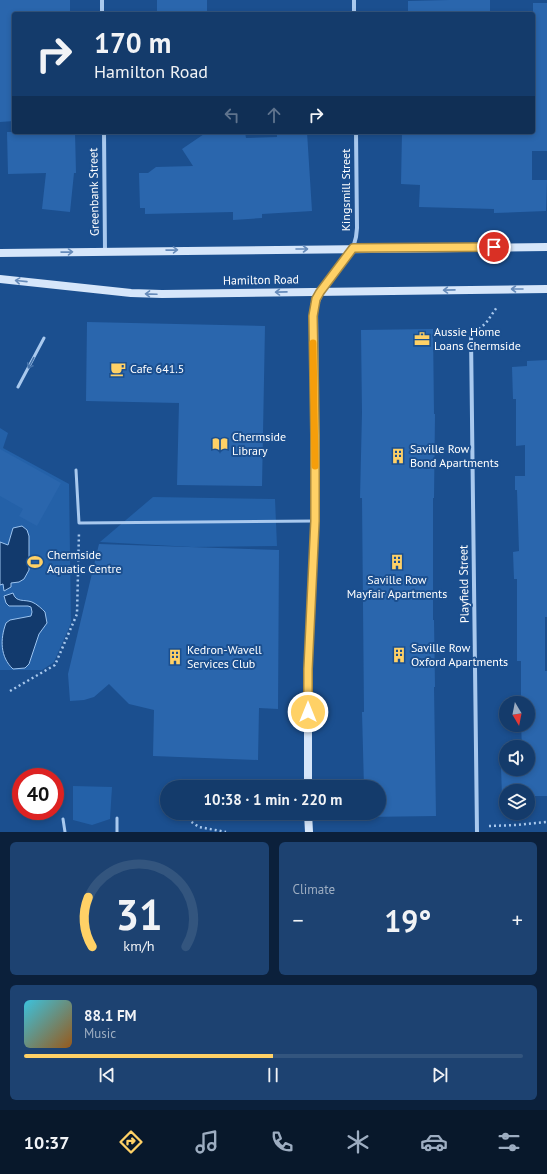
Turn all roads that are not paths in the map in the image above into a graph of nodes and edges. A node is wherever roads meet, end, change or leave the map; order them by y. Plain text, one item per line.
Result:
1 (102, 0) edge
2 (354, 0) edge
3 (102, 12) edge
4 (354, 12) edge
5 (104, 134) edge
6 (356, 134) edge
7 (547, 247) edge
8 (353, 248) junction
9 (105, 251) junction
10 (0, 253) edge
11 (0, 279) edge
12 (547, 289) edge
13 (320, 292) junction
14 (471, 336) road end
15 (44, 338) dead end
16 (18, 387) dead end
17 (76, 470) dead end
18 (315, 521) junction
19 (308, 780) edge
20 (117, 818) dead end
21 (63, 820) edge
22 (308, 820) edge
23 (65, 832) edge
24 (117, 832) edge
25 (309, 832) edge
26 (477, 832) edge

1 - 3 street
2 - 4 street
5 - 9 street, Greenbank Street
6 - 8 street, Kingsmill Street
7 - 8 main road
9 -> 8 main road
8 - 13 main road
10 -> 9 main road
13 -> 11 main road, Hamilton Road
12 -> 13 main road, Hamilton Road
13 - 18 main road
14 - 26 street, Playfield Street
15 -> 16 lane
17 - 18 lane
18 - 19 main road
20 - 24 lane
21 - 23 lane
22 - 25 main road

